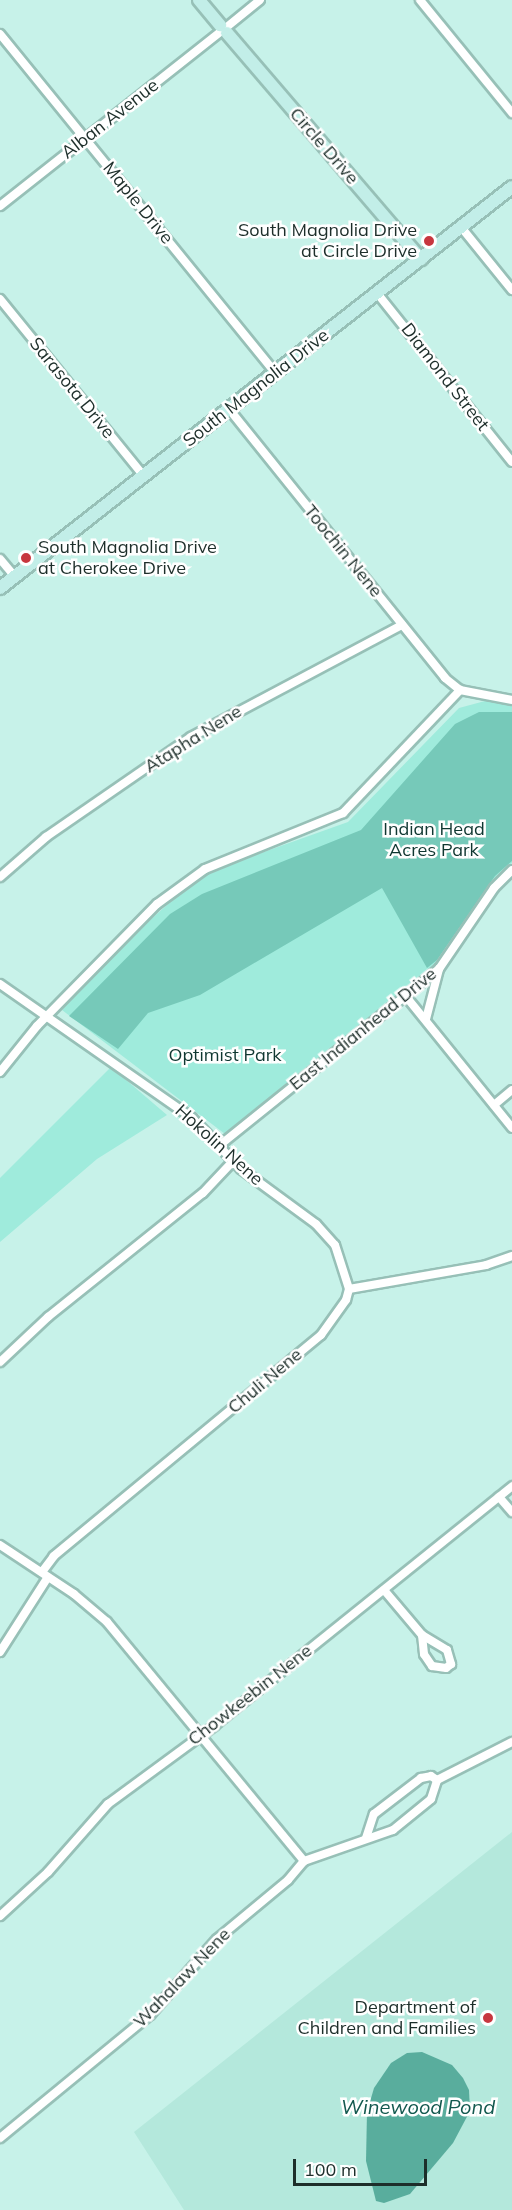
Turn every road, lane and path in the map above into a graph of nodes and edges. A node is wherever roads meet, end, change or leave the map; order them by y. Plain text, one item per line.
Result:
1 (199, 0) edge
2 (260, 0) edge
3 (420, 0) edge
4 (224, 29) junction
5 (0, 34) edge
6 (512, 113) edge
7 (86, 139) junction
8 (512, 187) edge
9 (0, 206) edge
10 (461, 227) junction
11 (421, 259) junction
12 (512, 290) edge
13 (377, 292) junction
14 (0, 299) edge
15 (275, 372) junction
16 (229, 409) junction
17 (512, 462) edge
18 (144, 476) junction
19 (0, 560) edge
20 (15, 577) junction
21 (0, 588) edge
22 (402, 625) junction
23 (460, 690) junction
24 (512, 700) edge
25 (512, 870) edge
26 (0, 877) edge
27 (439, 969) junction
28 (0, 984) edge
29 (404, 994) junction
30 (48, 1018) junction
31 (426, 1019) junction
32 (0, 1072) edge
33 (512, 1090) edge
34 (494, 1105) junction
35 (512, 1128) edge
36 (220, 1145) junction
37 (233, 1161) junction
38 (512, 1256) edge
39 (349, 1289) junction
40 (0, 1362) edge
41 (512, 1486) edge
42 (499, 1497) junction
43 (512, 1512) edge
44 (0, 1545) edge
45 (45, 1575) junction
46 (384, 1590) junction
47 (422, 1635) dead end
48 (0, 1652) edge
49 (200, 1735) junction
50 (512, 1742) edge
51 (437, 1780) junction
52 (366, 1838) junction
53 (304, 1861) junction
54 (0, 1916) edge
55 (0, 2138) edge

1 - 4 main road, Circle Drive
2 - 4 street, Alban Avenue
3 - 6 street
4 - 7 street, Alban Avenue
4 - 11 main road, Circle Drive
5 - 7 street, Maple Drive
7 - 9 street, Alban Avenue
7 - 15 street, Maple Drive
8 - 10 main road, South Magnolia Drive
10 - 11 main road, South Magnolia Drive
10 - 12 street
11 - 13 main road, South Magnolia Drive
13 - 15 main road, South Magnolia Drive
13 - 17 street, Diamond Street
14 - 18 street, Sarasota Drive
15 - 16 main road, South Magnolia Drive
16 - 18 main road, South Magnolia Drive
16 - 22 street, Toochin Nene
18 - 20 main road, South Magnolia Drive
19 - 20 street
20 - 21 main road, South Magnolia Drive
22 - 23 street, Toochin Nene
22 - 26 street, Atapha Nene
23 - 24 street
23 - 30 street
25 - 27 street, East Indianhead Drive
27 - 29 street, East Indianhead Drive
27 - 31 street
28 - 30 street, Hokolin Nene
29 - 31 street
29 - 36 street, East Indianhead Drive
30 - 32 street
30 - 36 street, Hokolin Nene
31 - 34 street
33 - 34 street
34 - 35 street
36 - 37 street, Hokolin Nene
37 - 39 street, Hokolin Nene
37 - 40 street
38 - 39 street
39 - 45 street, Chuli Nene
41 - 42 street, Chowkeebin Nene
42 - 43 street
42 - 46 street, Chowkeebin Nene
44 - 45 street
45 - 48 street, Chuli Nene
45 - 49 street
46 - 47 street
46 - 49 street, Chowkeebin Nene
49 - 53 street
49 - 54 street, Chowkeebin Nene
50 - 51 street
51 - 52 street
51 - 52 street
52 - 53 street
53 - 55 street, Wahalaw Nene

